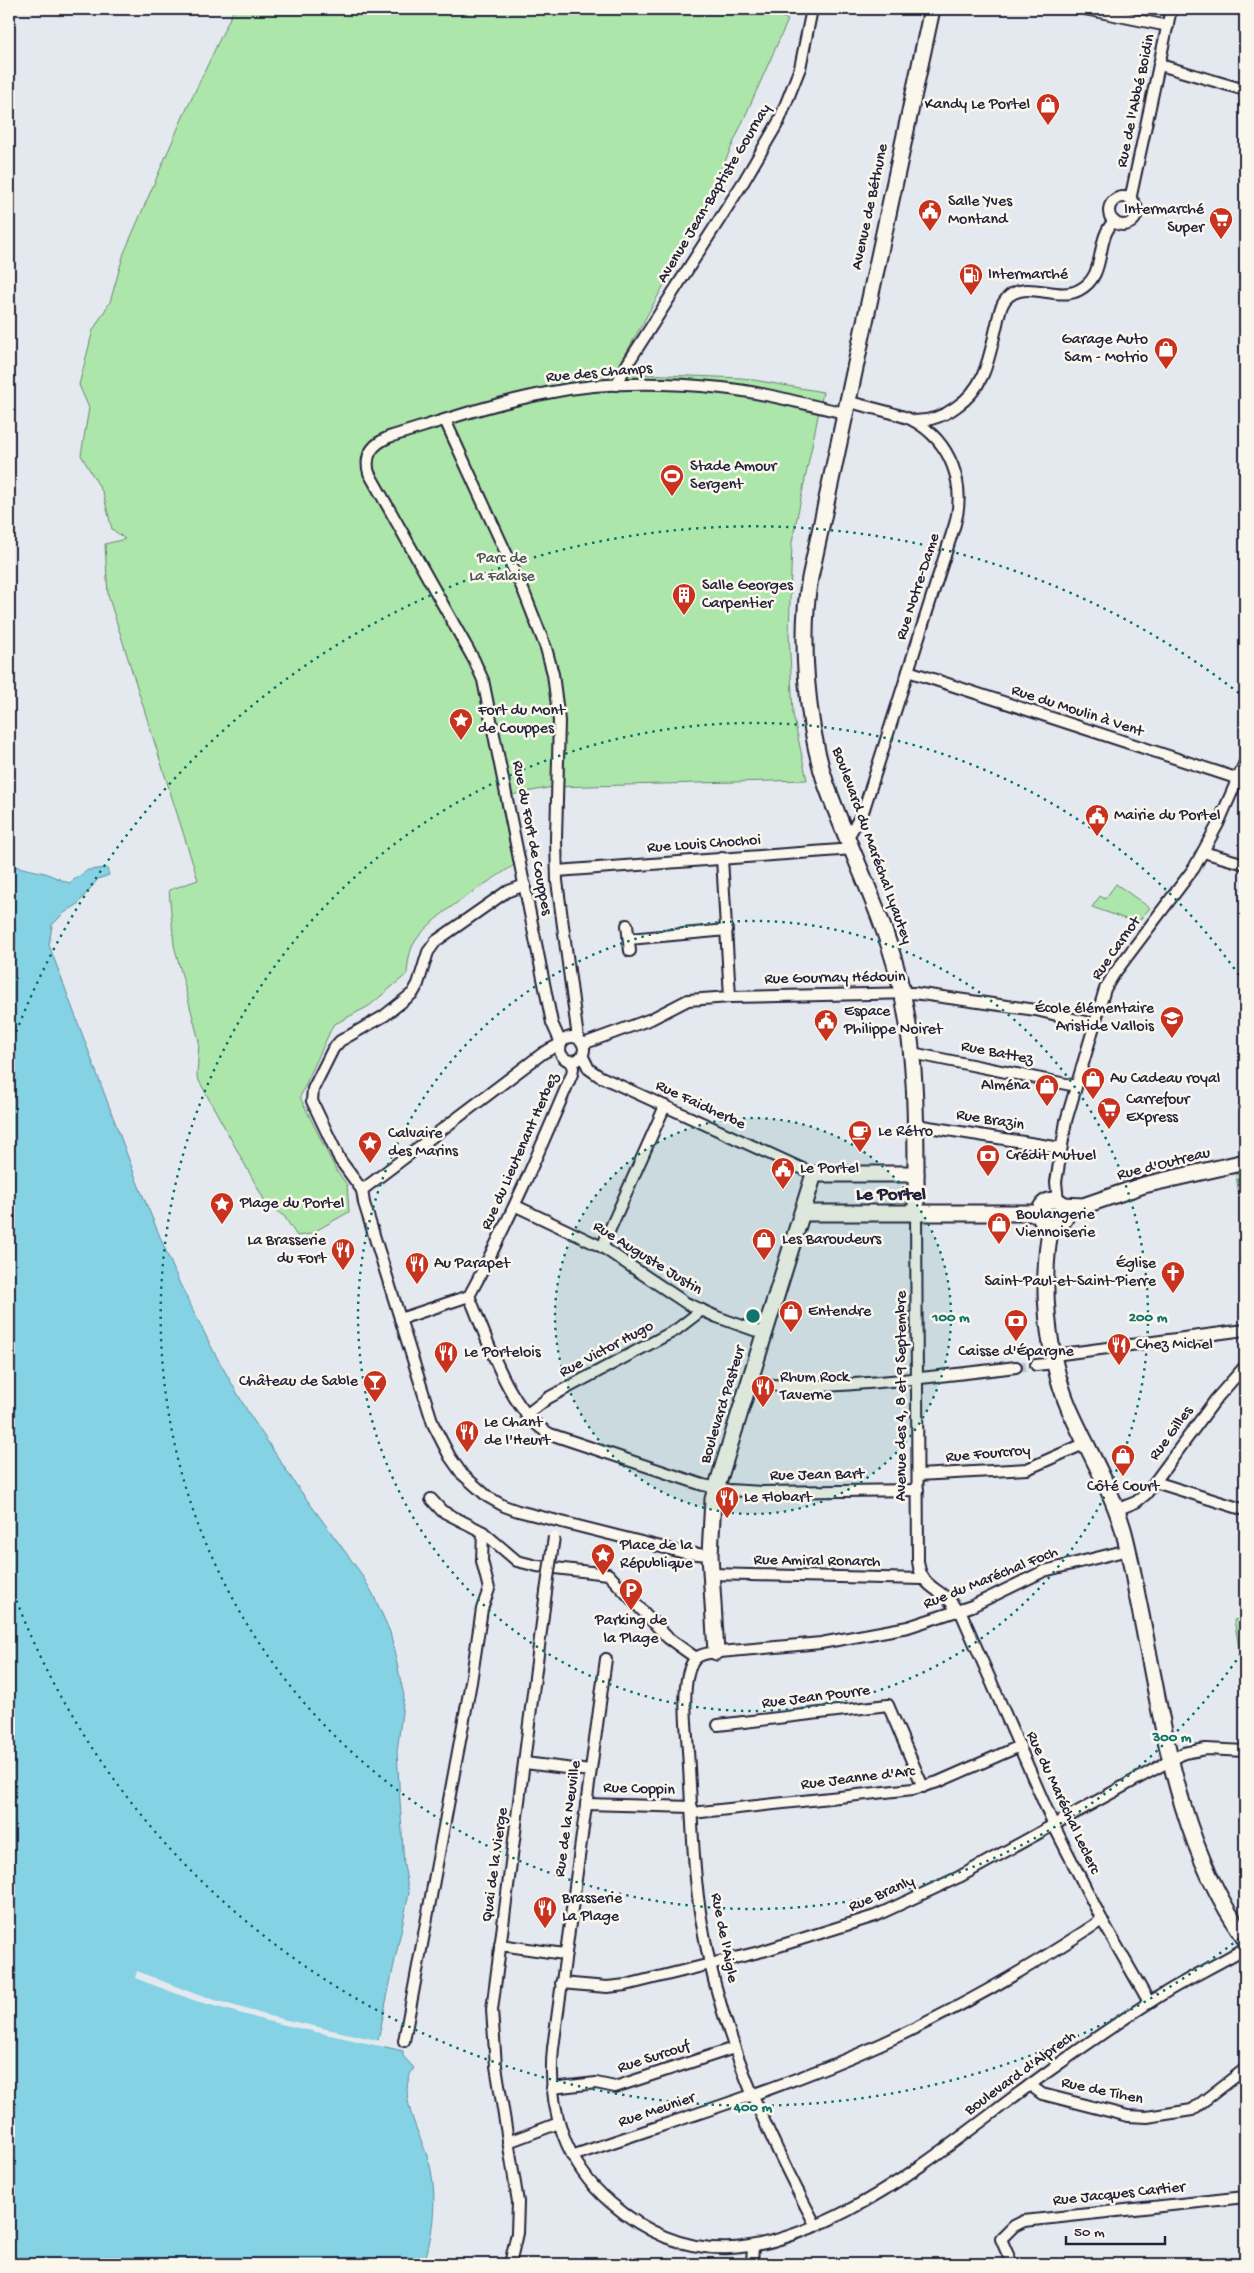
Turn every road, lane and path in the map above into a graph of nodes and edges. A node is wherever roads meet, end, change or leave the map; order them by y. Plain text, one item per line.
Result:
1 (812, 9) edge
2 (932, 9) edge
3 (1085, 9) edge
4 (1171, 9) edge
5 (1168, 26) junction
6 (1160, 65) junction
7 (1245, 90) edge
8 (1130, 200) junction
9 (1114, 221) junction
10 (616, 385) junction
11 (846, 407) junction
12 (445, 420) junction
13 (914, 421) junction
14 (368, 457) joint
15 (908, 671) junction
16 (1245, 762) edge
17 (1238, 779) junction
18 (850, 843) junction
19 (1203, 852) junction
20 (722, 858) junction
21 (1245, 864) edge
22 (557, 871) junction
23 (525, 885) junction
24 (627, 925) dead end
25 (727, 930) junction
26 (629, 939) junction
27 (630, 951) dead end
28 (902, 993) junction
29 (730, 997) junction
30 (1094, 1024) junction
31 (561, 1043) junction
32 (581, 1046) junction
33 (912, 1053) junction
34 (570, 1061) junction
35 (1076, 1086) junction
36 (666, 1106) junction
37 (916, 1125) junction
38 (1061, 1148) junction
39 (1245, 1162) edge
40 (814, 1174) junction
41 (916, 1174) junction
42 (362, 1190) junction
43 (1061, 1203) junction
44 (516, 1206) junction
45 (916, 1212) junction
46 (802, 1213) junction
47 (1039, 1213) junction
48 (1051, 1226) junction
49 (602, 1247) junction
50 (469, 1296) junction
51 (702, 1310) junction
52 (400, 1319) junction
53 (1245, 1330) edge
54 (765, 1334) junction
55 (1054, 1359) junction
56 (1036, 1365) tunnel mouth
57 (1245, 1366) edge
58 (1016, 1367) tunnel mouth
59 (917, 1379) junction
60 (750, 1381) junction
61 (526, 1415) junction
62 (1086, 1443) junction
63 (918, 1475) junction
64 (1155, 1482) junction
65 (716, 1488) junction
66 (918, 1490) junction
67 (431, 1499) dead end
68 (1116, 1510) junction
69 (1245, 1510) edge
70 (558, 1521) junction
71 (483, 1532) junction
72 (1128, 1550) junction
73 (710, 1555) junction
74 (711, 1574) junction
75 (923, 1579) junction
76 (959, 1611) junction
77 (716, 1652) junction
78 (696, 1658) junction
79 (606, 1659) dead end
80 (718, 1725) dead end
81 (1020, 1746) junction
82 (1245, 1751) edge
83 (1172, 1759) junction
84 (525, 1763) junction
85 (590, 1771) junction
86 (923, 1787) junction
87 (586, 1804) junction
88 (692, 1810) junction
89 (1054, 1826) junction
90 (1102, 1920) junction
91 (1245, 1938) edge
92 (500, 1945) junction
93 (1245, 1948) edge
94 (564, 1954) junction
95 (711, 1964) junction
96 (561, 1983) junction
97 (1149, 2002) junction
98 (404, 2041) dead end
99 (734, 2048) junction
100 (1245, 2069) edge
101 (1030, 2084) junction
102 (552, 2088) junction
103 (751, 2094) junction
104 (559, 2123) junction
105 (508, 2142) junction
106 (572, 2156) junction
107 (1245, 2197) edge
108 (816, 2226) junction
109 (753, 2246) junction
110 (510, 2264) edge
111 (752, 2264) edge
112 (1012, 2264) edge

1 - 10 street, Avenue Jean-Baptiste Gournay
2 - 11 street, Avenue de Béthune
3 - 5 street
4 - 5 street, Rue de l'Abbé Boidin
5 - 6 street, Rue de l'Abbé Boidin
6 - 7 street
6 - 8 street, Rue de l'Abbé Boidin
8 - 9 street
8 - 9 street
9 - 13 street
10 - 11 street, Rue des Champs
10 - 12 street, Rue des Champs
11 - 13 street, Rue Notre-Dame
11 - 18 street, Boulevard du Maréchal Lyautey
12 - 14 street, Rue des Champs
12 - 22 street
13 - 15 street, Rue Notre-Dame
14 - 23 street, Rue du Fort de Couppes
15 - 17 street, Rue du Moulin à Vent
15 - 18 street, Rue Notre-Dame
16 - 17 street, Rue Carnot
17 - 19 street, Rue Carnot
18 - 20 street, Rue Louis Chochoi
18 - 28 street, Boulevard du Maréchal Lyautey
19 - 21 street
19 - 30 street, Rue Carnot
20 - 22 street, Rue Louis Chochoi
20 - 25 street
22 - 32 street
23 - 31 street, Rue du Fort de Couppes
23 - 42 street
24 - 26 street
25 - 26 street
25 - 29 street
26 - 27 street
28 - 29 street, Rue Gournay Hédouin
28 - 30 street, Rue Gournay Hédouin
28 - 33 street, Boulevard du Maréchal Lyautey
29 - 32 street, Rue Gournay Hédouin
30 - 35 street, Rue Carnot
31 - 32 street
31 - 34 street
31 - 42 street
32 - 34 street
32 - 36 street, Rue Faidherbe
33 - 35 street, Rue Battez
33 - 37 street, Boulevard du Maréchal Lyautey
34 - 44 street, Rue du Lieutenant Herbez
35 - 38 street, Rue Carnot
36 - 40 street, Rue Faidherbe
36 - 49 street
37 - 38 street, Rue Brazin
37 - 41 street, Boulevard du Maréchal Lyautey
38 - 43 street, Rue Carnot
39 - 43 street, Rue d'Outreau
40 - 41 street
40 - 46 street, Boulevard Pasteur
41 - 45 street, Boulevard du Maréchal Lyautey
42 - 52 street
43 - 47 street
43 - 48 street
44 - 49 street, Rue Auguste Justin
44 - 50 street, Rue du Lieutenant Herbez
45 - 46 street
45 - 47 street
45 - 59 street, Avenue des 4, 8 et 9 Septembre
46 - 54 street, Boulevard Pasteur
47 - 48 street
48 - 55 street
49 - 51 street, Rue Auguste Justin
50 - 52 street
50 - 61 street, Rue Jean Bart
51 - 54 street, Rue Auguste Justin
51 - 61 street, Rue Victor Hugo
52 - 70 street
53 - 55 street
54 - 60 street, Boulevard Pasteur
55 - 56 street
55 - 62 street
57 - 64 street, Rue Gilles
58 - 59 street
59 - 60 street
59 - 63 street, Avenue des 4, 8 et 9 Septembre
60 - 65 street, Boulevard Pasteur
61 - 65 street, Rue Jean Bart
62 - 63 street, Rue Fourcroy
62 - 68 street
63 - 66 street, Avenue des 4, 8 et 9 Septembre
64 - 68 street, Rue Gilles
64 - 69 street
65 - 66 street, Rue Jean Bart
65 - 73 street, Boulevard Pasteur
66 - 75 street, Avenue des 4, 8 et 9 Septembre
67 - 71 street
68 - 72 street
70 - 73 street
70 - 84 street, Quai de la Vierge, bridge
71 - 78 street
71 - 98 street
72 - 76 street, Rue du Maréchal Foch
72 - 83 street
73 - 74 street, Boulevard Pasteur
74 - 75 street, Rue Amiral Ronarch
74 - 77 street, Boulevard Pasteur
75 - 76 street, Rue du Maréchal Leclerc
76 - 77 street, Rue du Maréchal Foch
76 - 81 street, Rue du Maréchal Leclerc
77 - 78 street
78 - 88 street, Rue de l'Aigle
79 - 85 street, Rue de la Neuville
80 - 86 street, Rue Jean Pourre
81 - 86 street, Rue Jeanne d'Arc
81 - 89 street, Rue du Maréchal Leclerc
82 - 83 street, Rue Branly
83 - 89 street, Rue Branly
83 - 91 street
84 - 85 street
84 - 92 street, Quai de la Vierge
85 - 87 street, Rue de la Neuville
86 - 88 street, Rue Jeanne d'Arc
87 - 88 street, Rue Coppin
87 - 94 street, Rue de la Neuville
88 - 95 street, Rue de l'Aigle
89 - 90 street, Rue du Maréchal Leclerc
89 - 95 street, Rue Branly
90 - 97 street, Rue du Maréchal Leclerc
90 - 103 street, Rue Meunier
92 - 94 street
92 - 105 street, Quai de la Vierge
93 - 97 street, Boulevard d'Alprech
94 - 96 street, Rue de la Neuville
95 - 96 street, Rue Branly
95 - 99 street, Rue de l'Aigle
96 - 102 street, Rue de la Neuville
97 - 101 street, Boulevard d'Alprech
99 - 102 street, Rue Surcouf
99 - 103 street, Rue de l'Aigle
100 - 101 street, Rue de Tihen
101 - 108 street, Boulevard d'Alprech
102 - 104 street, Rue de la Neuville
103 - 106 street, Rue Meunier
103 - 108 street, Rue de l'Aigle
104 - 105 street
104 - 106 street, Rue de la Neuville
105 - 110 street, Quai de la Vierge
106 - 109 street, Boulevard d'Alprech
107 - 112 street, Rue Jacques Cartier
108 - 109 street, Boulevard d'Alprech
109 - 111 street

